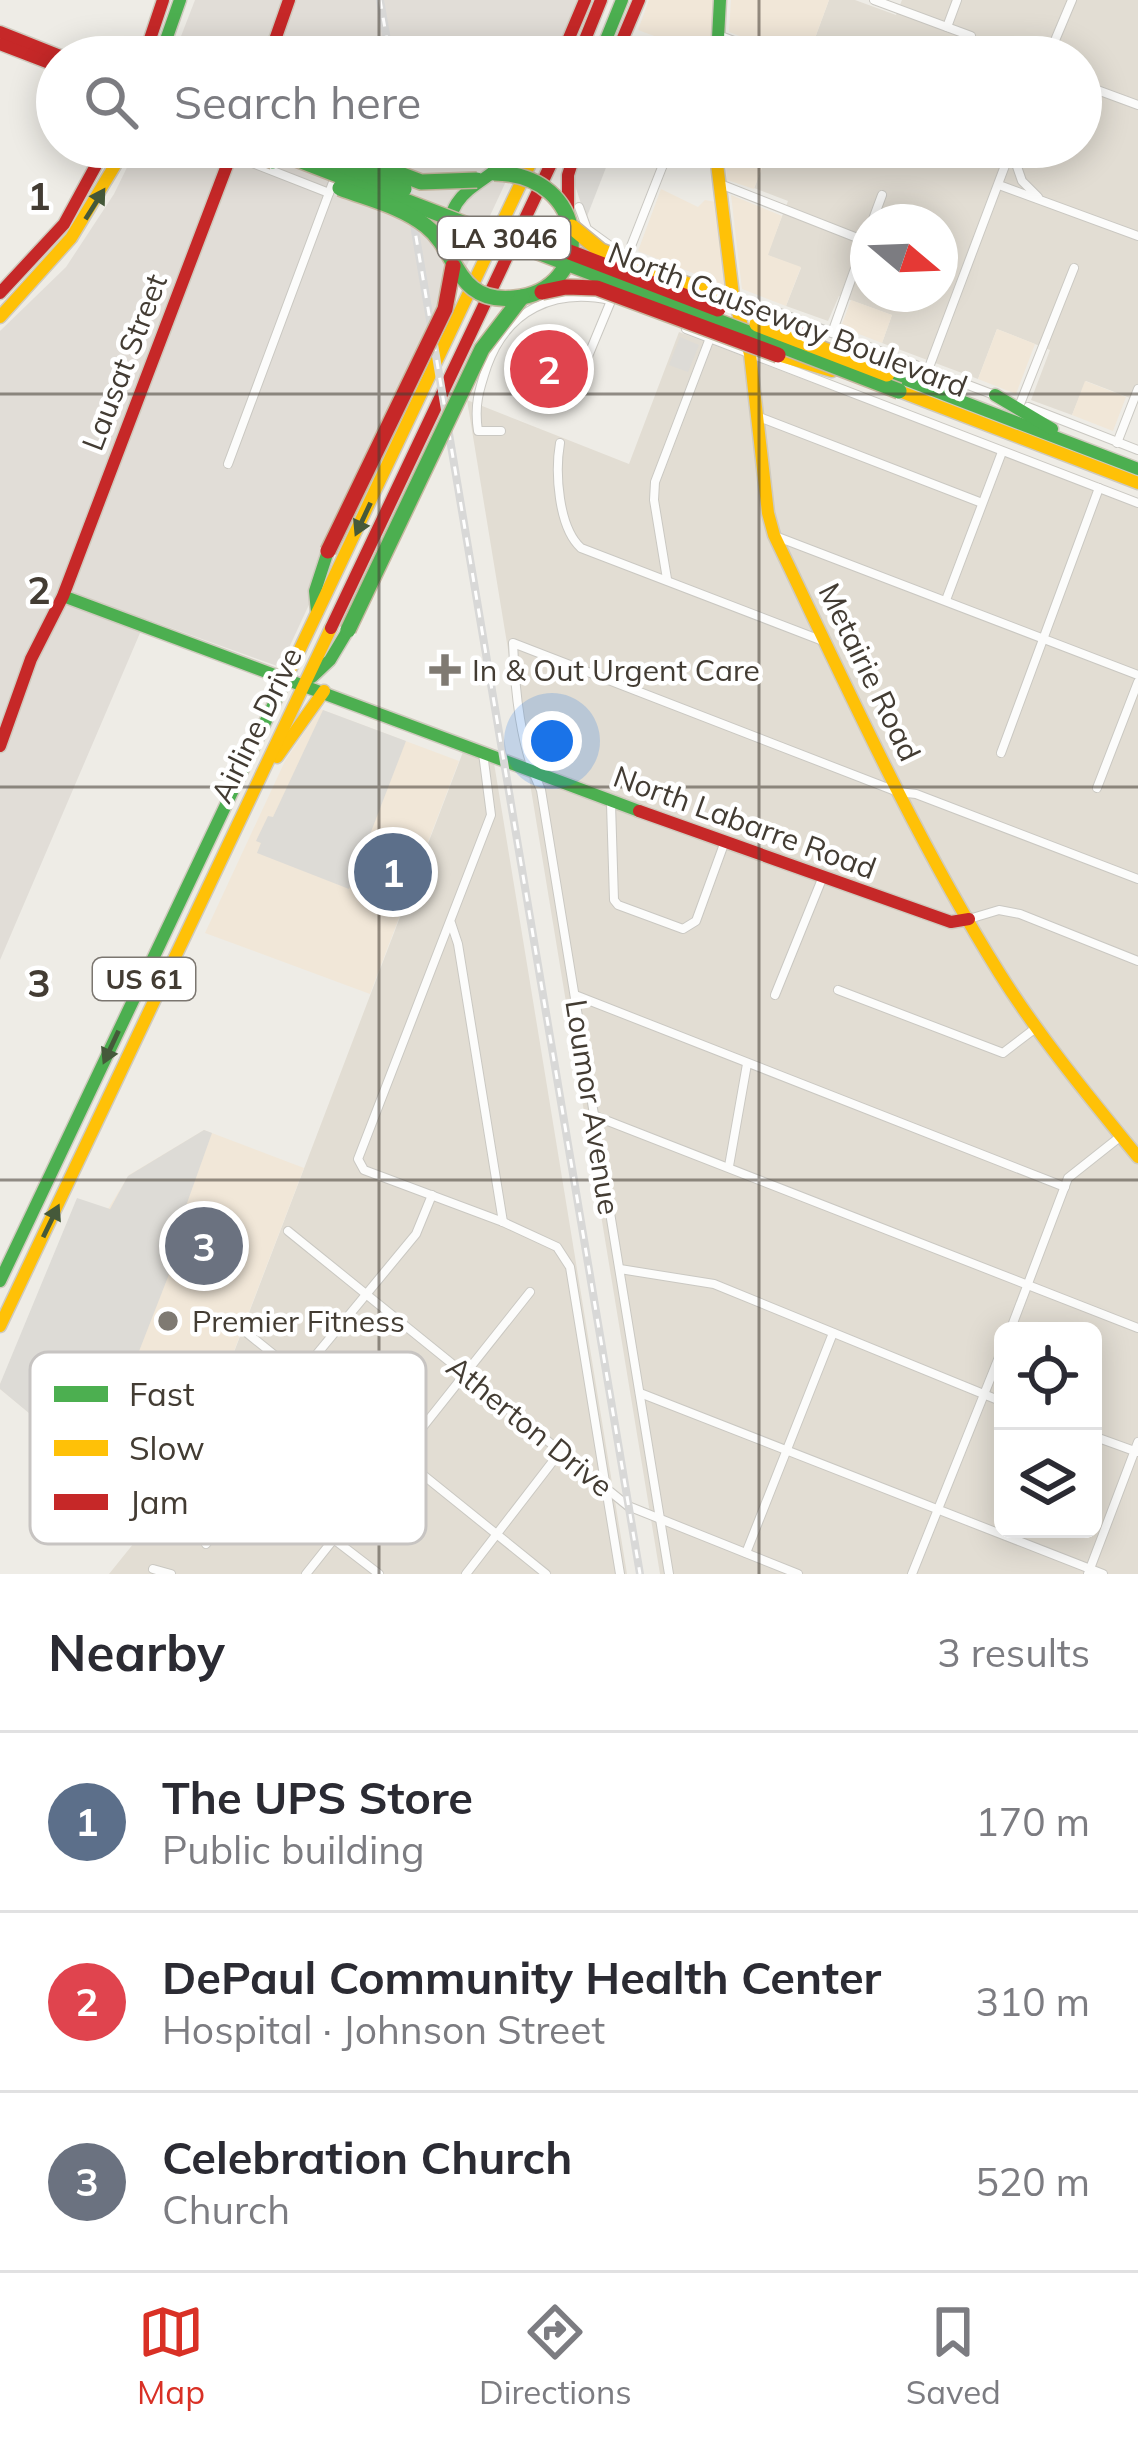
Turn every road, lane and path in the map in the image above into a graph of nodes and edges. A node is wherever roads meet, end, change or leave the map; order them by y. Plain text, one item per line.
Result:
1 (164, 0) edge
2 (181, 0) edge
3 (289, 0) edge
4 (585, 0) edge
5 (601, 0) edge
6 (622, 0) edge
7 (639, 0) edge
8 (720, 0) edge
9 (874, 0) edge
10 (957, 0) edge
11 (1072, 0) edge
12 (947, 27) junction
13 (0, 32) edge
14 (718, 35) edge
15 (151, 36) edge
16 (168, 36) edge
17 (276, 36) edge
18 (570, 36) edge
19 (586, 36) edge
20 (607, 36) edge
21 (624, 36) edge
22 (971, 36) dead end
23 (1057, 36) edge
24 (0, 44) edge
25 (36, 46) edge
26 (36, 58) edge
27 (1102, 91) edge
28 (1138, 105) edge
29 (95, 168) edge
30 (114, 168) edge
31 (227, 168) edge
32 (275, 168) edge
33 (284, 168) edge
34 (318, 168) edge
35 (338, 168) edge
36 (348, 168) edge
37 (384, 168) edge
38 (502, 168) edge
39 (528, 168) edge
40 (549, 168) edge
41 (570, 168) edge
42 (662, 168) edge
43 (717, 168) edge
44 (1004, 168) edge
45 (1018, 168) edge
46 (486, 176) junction
47 (719, 183) junction
48 (999, 185) junction
49 (329, 193) junction
50 (882, 195) dead end
51 (1039, 199) junction
52 (879, 204) edge
53 (573, 215) junction
54 (850, 230) edge
55 (1138, 236) edge
56 (628, 255) junction
57 (450, 258) junction
58 (1074, 268) dead end
59 (850, 282) edge
60 (0, 293) edge
61 (528, 296) junction
62 (734, 296) junction
63 (611, 300) junction
64 (0, 317) edge
65 (832, 333) junction
66 (710, 338) junction
67 (750, 354) junction
68 (928, 370) junction
69 (579, 378) dead end
70 (893, 382) junction
71 (1138, 389) edge
72 (995, 395) junction
73 (1020, 404) junction
74 (757, 417) junction
75 (501, 431) dead end
76 (1068, 442) junction
77 (1117, 442) junction
78 (560, 443) dead end
79 (1138, 451) edge
80 (1001, 452) junction
81 (229, 464) dead end
82 (1138, 470) edge
83 (1138, 483) edge
84 (1099, 488) junction
85 (982, 502) junction
86 (1138, 503) edge
87 (774, 535) junction
88 (667, 580) junction
89 (63, 596) junction
90 (946, 600) junction
91 (317, 614) junction
92 (1043, 639) junction
93 (826, 642) junction
94 (1138, 678) edge
95 (297, 680) junction
96 (324, 691) junction
97 (0, 746) edge
98 (483, 753) junction
99 (1001, 753) dead end
100 (265, 767) junction
101 (532, 772) junction
102 (1097, 788) dead end
103 (898, 792) junction
104 (611, 804) junction
105 (724, 844) junction
106 (206, 848) junction
107 (822, 879) junction
108 (1138, 879) edge
109 (199, 907) junction
110 (969, 919) junction
111 (451, 923) junction
112 (1138, 961) edge
113 (838, 990) dead end
114 (575, 995) junction
115 (776, 995) dead end
116 (1038, 1026) junction
117 (747, 1064) junction
118 (595, 1116) junction
119 (1121, 1136) junction
120 (67, 1142) junction
121 (85, 1150) junction
122 (1138, 1157) edge
123 (730, 1166) junction
124 (1065, 1187) junction
125 (432, 1195) junction
126 (503, 1222) junction
127 (288, 1232) dead end
128 (620, 1269) junction
129 (0, 1281) edge
130 (1029, 1284) junction
131 (530, 1292) dead end
132 (368, 1296) junction
133 (1014, 1322) edge
134 (0, 1326) edge
135 (1138, 1328) edge
136 (247, 1333) dead end
137 (832, 1333) junction
138 (270, 1352) edge
139 (322, 1352) edge
140 (994, 1368) edge
141 (465, 1374) junction
142 (640, 1393) junction
143 (983, 1394) junction
144 (994, 1398) edge
145 (426, 1423) edge
146 (1102, 1439) edge
147 (1137, 1449) edge
148 (560, 1452) junction
149 (786, 1452) junction
150 (426, 1479) edge
151 (605, 1486) junction
152 (936, 1512) junction
153 (659, 1519) junction
154 (498, 1534) junction
155 (329, 1544) edge
156 (340, 1544) edge
157 (746, 1553) junction
158 (153, 1569) dead end
159 (1089, 1572) edge
160 (171, 1574) edge
161 (306, 1574) edge
162 (379, 1574) edge
163 (466, 1574) edge
164 (546, 1574) edge
165 (620, 1574) edge
166 (669, 1574) edge
167 (798, 1574) edge
168 (912, 1574) edge
169 (1103, 1574) edge

1 - 15 main road
2 - 16 main road
3 - 17 main road
4 - 18 main road
5 - 19 main road
6 - 20 main road
7 - 21 main road
8 - 14 main road
9 - 12 street
10 - 12 street
11 - 23 street
12 - 22 street
13 - 25 main road
24 - 26 main road
27 - 28 street
29 - 60 main road
64 -> 30 main road
31 - 89 main road, Lausat Street
32 - 49 street
33 - 57 main road, bridge
34 - 70 main road, North Causeway Boulevard / LA 3046, bridge
35 - 49 street
36 - 70 main road, North Causeway Boulevard, bridge
37 - 46 main road, bridge
38 - 46 main road
39 -> 91 main road, Airline Drive / US 61
40 - 95 main road, Airline Drive / US 61
41 - 53 main road
42 - 56 street
43 - 47 main road, Metairie Road
44 - 48 street
45 - 51 street
46 - 53 main road, bridge
46 - 57 main road, bridge
47 - 54 street
47 - 62 main road, Metairie Road
48 - 51 street
48 - 68 street
49 - 81 street
50 - 52 street
51 - 55 street
53 - 56 street, North Causeway Boulevard
53 - 61 main road, bridge
53 - 70 main road, bridge
56 - 62 street, North Causeway Boulevard
56 - 63 street
57 - 61 main road, bridge
57 - 91 main road, bridge
58 - 73 street
59 - 65 street
61 - 70 main road, bridge
61 - 95 main road, bridge
62 - 65 street, North Causeway Boulevard
62 - 67 main road, Metairie Road
63 - 66 street, North Causeway Boulevard
63 - 69 street
63 - 75 street, North Causeway Boulevard
65 - 68 street, North Causeway Boulevard
66 - 67 street, North Causeway Boulevard
66 - 88 street
67 - 74 main road, Metairie Road
67 - 80 street, North Causeway Boulevard
68 - 72 street, North Causeway Boulevard
70 - 76 main road, North Causeway Boulevard
70 - 83 main road, North Causeway Boulevard
71 - 77 street
72 - 73 street, North Causeway Boulevard
72 - 76 main road
73 - 77 street, North Causeway Boulevard
74 - 85 street
74 - 87 main road, Metairie Road
76 - 82 main road, North Causeway Boulevard
77 - 79 street, North Causeway Boulevard
78 - 88 street
80 - 84 street, North Causeway Boulevard
80 - 85 street
84 - 86 street, North Causeway Boulevard
84 - 92 street
85 - 90 street
87 - 90 street
87 - 93 main road, Metairie Road
88 - 93 street
89 - 95 main road, North Labarre Road
89 - 97 main road, Lausat Street
90 - 92 street
91 - 95 main road, Airline Drive / US 61
92 - 94 street
92 - 99 street
93 - 103 main road, Metairie Road
94 - 102 street
95 - 96 main road, North Labarre Road
95 - 100 main road, Airline Drive / US 61
95 - 106 main road, Airline Drive / US 61
96 - 98 main road, North Labarre Road
96 - 100 main road
98 - 101 main road, North Labarre Road
98 - 111 street
100 - 109 main road, Airline Drive / US 61
101 - 103 street, Loumor Avenue
101 - 104 main road, North Labarre Road
101 - 114 street, Loumor Avenue
103 - 108 street
103 - 110 main road, Metairie Road
104 - 105 main road, North Labarre Road
104 - 105 street
105 - 107 main road, North Labarre Road
106 - 109 main road
106 -> 120 main road, Airline Drive / US 61
107 - 110 main road, North Labarre Road
107 - 115 street
109 - 121 main road, Airline Drive / US 61
110 - 112 street
110 - 116 main road, Metairie Road
111 - 125 street
111 - 126 street
113 - 116 street
114 - 117 street
114 - 118 street, Loumor Avenue
116 - 119 main road, Metairie Road
117 - 123 street
117 - 124 street
118 - 123 street
118 - 128 street, Loumor Avenue
119 - 122 main road, Metairie Road
119 - 124 street
120 - 121 main road
120 - 129 main road, Airline Drive / US 61
134 -> 121 main road, Airline Drive / US 61
123 - 130 street
124 - 130 street
125 - 126 street
125 - 132 street
126 - 151 street, Loumor Avenue
127 - 132 street, Atherton Drive
128 - 137 street
128 - 142 street, Loumor Avenue
130 - 133 street
130 - 135 street
131 - 141 street
132 - 139 street
132 - 141 street, Atherton Drive
136 - 138 street
137 - 143 street
137 - 149 street
140 - 143 street
141 - 145 street
141 - 148 street, Atherton Drive
142 - 149 street
142 - 153 street, Loumor Avenue
143 - 144 street
143 - 152 street
146 - 147 street
147 - 159 street
148 - 151 street, Atherton Drive
148 - 154 street
149 - 152 street
149 - 157 street
150 - 154 street
151 - 153 street, Atherton Drive
151 - 165 street, Loumor Avenue
152 - 159 street
152 - 168 street
153 - 157 street, Atherton Drive
153 - 166 street, Loumor Avenue
154 - 163 street
154 - 164 street
155 - 161 street
156 - 162 street
157 - 167 street, Atherton Drive
158 - 160 street
159 - 169 street

